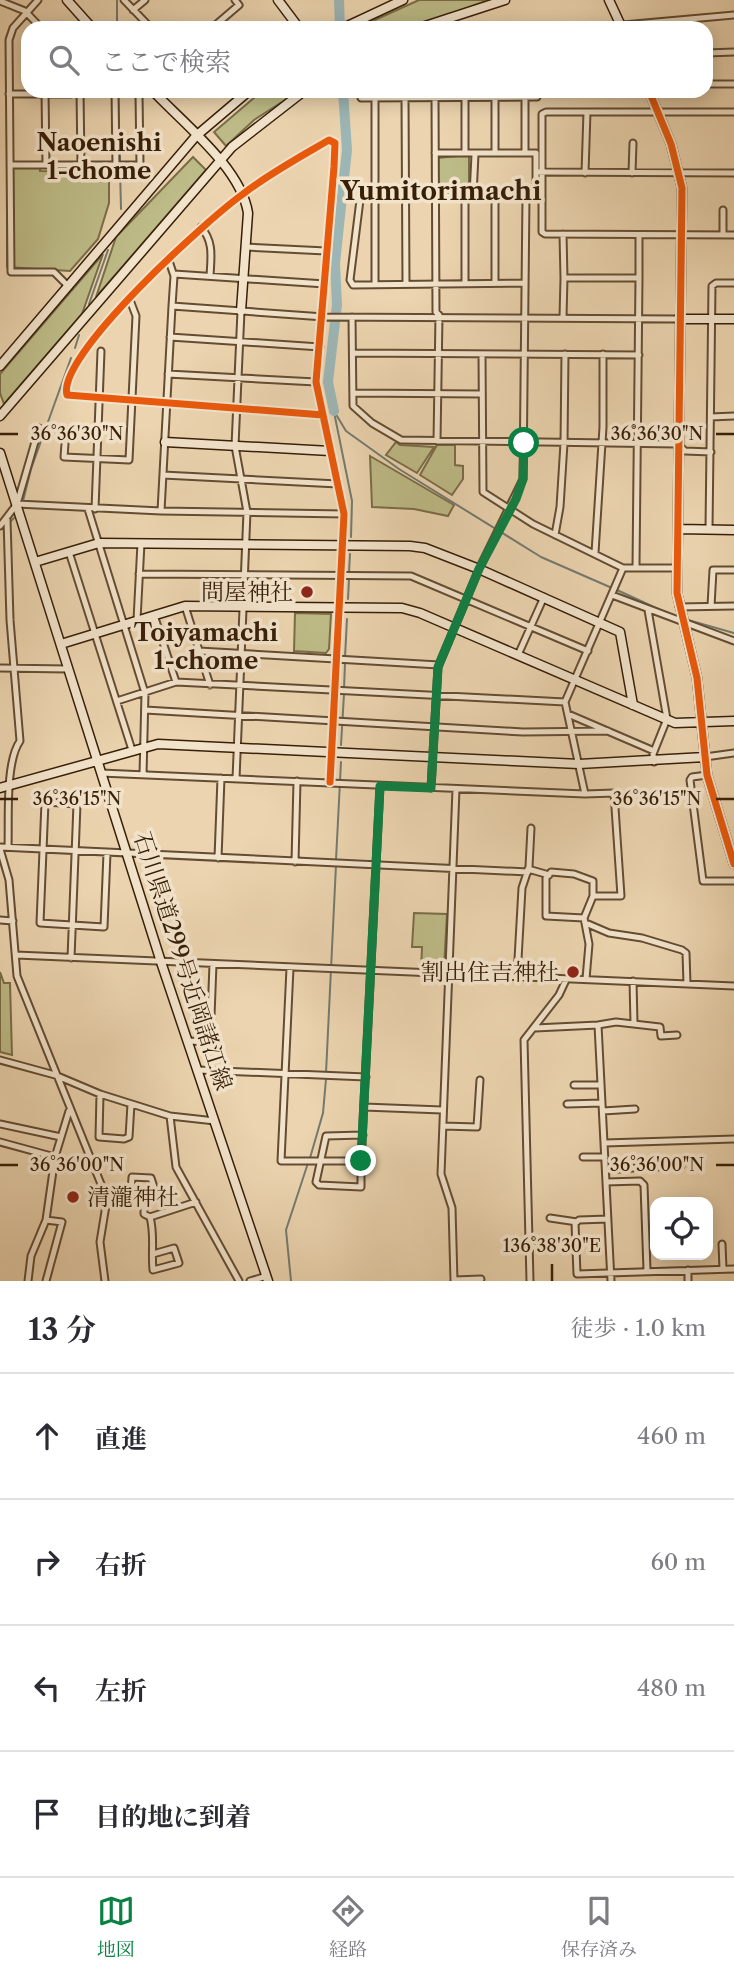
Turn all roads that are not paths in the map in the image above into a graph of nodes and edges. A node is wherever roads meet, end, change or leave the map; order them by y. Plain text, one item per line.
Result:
1 (38, 0) edge
2 (67, 0) edge
3 (124, 0) edge
4 (145, 0) edge
5 (235, 0) edge
6 (278, 0) edge
7 (403, 0) edge
8 (505, 0) edge
9 (609, 0) edge
10 (0, 1) edge
11 (133, 10) junction
12 (25, 11) junction
13 (734, 15) edge
14 (34, 21) edge
15 (86, 21) edge
16 (144, 21) edge
17 (220, 21) edge
18 (294, 21) edge
19 (357, 21) edge
20 (440, 21) edge
21 (619, 21) edge
22 (666, 21) edge
23 (734, 52) edge
24 (713, 53) edge
25 (713, 84) edge
26 (734, 84) edge
27 (9, 94) junction
28 (21, 94) edge
29 (45, 98) edge
30 (81, 98) edge
31 (115, 98) edge
32 (139, 98) edge
33 (160, 98) edge
34 (241, 98) edge
35 (295, 98) edge
36 (361, 98) dead end
37 (375, 98) junction
38 (405, 98) junction
39 (435, 98) joint
40 (465, 98) edge
41 (495, 98) edge
42 (525, 98) edge
43 (652, 98) edge
44 (658, 110) junction
45 (587, 112) junction
46 (734, 112) edge
47 (196, 136) junction
48 (632, 143) dead end
49 (435, 153) junction
50 (465, 153) junction
51 (495, 153) junction
52 (525, 153) junction
53 (475, 154) junction
54 (220, 161) junction
55 (10, 165) junction
56 (46, 165) junction
57 (80, 165) junction
58 (120, 165) junction
59 (539, 172) junction
60 (585, 173) junction
61 (632, 173) junction
62 (678, 173) junction
63 (734, 173) edge
64 (243, 193) junction
65 (374, 196) junction
66 (405, 196) junction
67 (435, 196) junction
68 (465, 196) junction
69 (495, 196) junction
70 (526, 196) junction
71 (473, 197) junction
72 (723, 210) dead end
73 (201, 228) junction
74 (563, 234) junction
75 (639, 235) junction
76 (681, 235) junction
77 (723, 235) junction
78 (734, 235) edge
79 (246, 247) junction
80 (326, 251) junction
81 (168, 258) junction
82 (174, 274) junction
83 (210, 276) junction
84 (243, 278) junction
85 (564, 278) junction
86 (639, 278) junction
87 (435, 283) junction
88 (465, 283) junction
89 (495, 283) junction
90 (525, 283) junction
91 (734, 283) edge
92 (325, 284) junction
93 (374, 284) junction
94 (406, 284) junction
95 (69, 287) junction
96 (130, 300) junction
97 (172, 306) junction
98 (241, 311) junction
99 (439, 316) junction
100 (525, 316) junction
101 (326, 317) junction
102 (350, 317) junction
103 (563, 317) junction
104 (639, 318) junction
105 (678, 319) junction
106 (712, 319) junction
107 (734, 320) edge
108 (170, 337) junction
109 (240, 343) junction
110 (320, 347) junction
111 (101, 351) dead end
112 (353, 353) junction
113 (439, 354) junction
114 (482, 354) junction
115 (565, 354) junction
116 (603, 354) junction
117 (525, 355) junction
118 (639, 355) junction
119 (0, 366) edge
120 (168, 373) junction
121 (239, 378) junction
122 (316, 382) junction
123 (353, 393) junction
124 (438, 394) junction
125 (482, 394) junction
126 (99, 397) junction
127 (132, 401) junction
128 (167, 405) junction
129 (237, 410) junction
130 (0, 415) edge
131 (323, 415) junction
132 (734, 416) edge
133 (711, 417) junction
134 (39, 428) dead end
135 (98, 431) junction
136 (437, 441) junction
137 (165, 442) junction
138 (482, 442) junction
139 (602, 442) junction
140 (524, 443) junction
141 (564, 443) junction
142 (639, 443) junction
143 (677, 444) junction
144 (235, 446) junction
145 (330, 451) junction
146 (711, 452) junction
147 (0, 453) edge
148 (97, 458) junction
149 (163, 475) junction
150 (242, 480) junction
151 (338, 484) junction
152 (17, 504) junction
153 (91, 509) junction
154 (510, 510) junction
155 (161, 511) junction
156 (247, 512) junction
157 (344, 513) junction
158 (7, 520) junction
159 (0, 526) edge
160 (678, 529) junction
161 (709, 529) junction
162 (734, 530) edge
163 (555, 535) junction
164 (99, 543) junction
165 (141, 543) junction
166 (246, 544) junction
167 (341, 545) junction
168 (69, 552) junction
169 (595, 553) junction
170 (35, 562) junction
171 (622, 568) junction
172 (636, 568) junction
173 (677, 568) junction
174 (479, 569) junction
175 (734, 570) edge
176 (139, 574) junction
177 (246, 575) junction
178 (340, 576) junction
179 (613, 591) junction
180 (544, 597) junction
181 (467, 599) junction
182 (711, 606) junction
183 (734, 606) edge
184 (185, 607) junction
185 (245, 608) junction
186 (339, 608) junction
187 (648, 610) junction
188 (154, 615) junction
189 (681, 616) junction
190 (138, 620) junction
191 (600, 622) junction
192 (125, 624) junction
193 (530, 626) junction
194 (454, 627) junction
195 (95, 633) junction
196 (734, 641) edge
197 (61, 644) junction
198 (199, 651) junction
199 (588, 651) junction
200 (242, 653) junction
201 (518, 655) junction
202 (342, 657) junction
203 (439, 664) junction
204 (13, 666) junction
205 (0, 667) edge
206 (68, 669) junction
207 (575, 680) junction
208 (176, 682) junction
209 (210, 684) junction
210 (240, 686) junction
211 (341, 691) junction
212 (145, 693) junction
213 (436, 695) junction
214 (117, 701) junction
215 (565, 702) junction
216 (633, 705) junction
217 (145, 710) junction
218 (568, 714) junction
219 (239, 715) junction
220 (667, 719) junction
221 (734, 721) edge
222 (336, 722) junction
223 (703, 724) junction
224 (434, 727) junction
225 (608, 731) junction
226 (572, 734) junction
227 (144, 747) junction
228 (237, 748) junction
229 (132, 750) junction
230 (654, 751) junction
231 (332, 752) junction
232 (734, 753) edge
233 (705, 757) junction
234 (433, 758) junction
235 (98, 760) junction
236 (654, 762) junction
237 (579, 764) junction
238 (101, 773) junction
239 (143, 775) junction
240 (707, 775) junction
241 (221, 778) junction
242 (236, 779) junction
243 (298, 781) junction
244 (336, 783) junction
245 (11, 785) junction
246 (380, 786) junction
247 (0, 788) edge
248 (431, 788) junction
249 (456, 789) junction
250 (584, 794) junction
251 (531, 828) dead end
252 (8, 847) junction
253 (43, 849) junction
254 (1, 851) edge
255 (76, 851) junction
256 (107, 853) junction
257 (127, 854) junction
258 (218, 858) junction
259 (295, 862) junction
260 (734, 864) edge
261 (376, 865) junction
262 (453, 868) junction
263 (528, 871) junction
264 (549, 875) junction
265 (734, 881) edge
266 (0, 888) edge
267 (10, 888) junction
268 (593, 896) junction
269 (0, 920) edge
270 (13, 921) junction
271 (586, 921) junction
272 (72, 925) junction
273 (16, 955) junction
274 (71, 958) junction
275 (161, 962) junction
276 (214, 964) junction
277 (290, 968) junction
278 (370, 971) junction
279 (450, 974) junction
280 (517, 977) junction
281 (586, 979) junction
282 (566, 980) junction
283 (633, 981) junction
284 (687, 984) junction
285 (734, 986) edge
286 (634, 1023) junction
287 (598, 1025) junction
288 (535, 1028) junction
289 (677, 1035) dead end
290 (188, 1041) junction
291 (0, 1060) edge
292 (198, 1070) junction
293 (285, 1073) junction
294 (55, 1075) junction
295 (366, 1077) junction
296 (480, 1080) dead end
297 (574, 1085) dead end
298 (601, 1086) junction
299 (100, 1094) junction
300 (602, 1103) junction
301 (131, 1104) junction
302 (567, 1104) dead end
303 (364, 1107) junction
304 (443, 1110) junction
305 (635, 1110) dead end
306 (69, 1111) junction
307 (603, 1111) junction
308 (170, 1116) junction
309 (216, 1121) junction
310 (0, 1124) edge
311 (443, 1126) junction
312 (363, 1135) junction
313 (61, 1137) junction
314 (734, 1139) edge
315 (0, 1142) edge
316 (604, 1143) junction
317 (55, 1157) junction
318 (583, 1157) dead end
319 (605, 1157) junction
320 (320, 1160) junction
321 (361, 1161) junction
322 (681, 1166) dead end
323 (654, 1167) dead end
324 (633, 1168) dead end
325 (606, 1170) junction
326 (606, 1182) junction
327 (144, 1194) junction
328 (196, 1202) junction
329 (150, 1217) junction
330 (550, 1219) dead end
331 (608, 1219) junction
332 (46, 1220) junction
333 (577, 1222) junction
334 (722, 1244) dead end
335 (574, 1246) junction
336 (530, 1247) junction
337 (153, 1254) junction
338 (723, 1269) junction
339 (734, 1269) edge
340 (648, 1270) junction
341 (688, 1270) junction
342 (611, 1273) junction
343 (267, 1278) edge
344 (481, 1279) dead end
345 (454, 1280) edge
346 (28, 1281) edge
347 (46, 1281) edge
348 (105, 1281) edge
349 (239, 1281) edge
350 (250, 1281) edge
351 (530, 1281) edge
352 (611, 1281) edge
353 (688, 1281) edge

1 - 12 street
2 - 15 street
3 - 11 street
4 - 11 street
5 - 17 street
6 - 18 street
7 - 19 street
8 - 20 street
9 - 21 street
10 - 12 street
11 - 16 street
12 - 14 street
12 - 27 street
13 - 22 street
23 - 24 street
25 - 26 street
27 - 28 street
27 - 55 street
29 - 56 street
30 - 57 street
31 - 58 street
32 - 58 street
33 - 47 street
34 - 47 street
35 - 54 street
36 - 37 street
37 - 38 street
37 - 65 street
38 - 39 street
38 - 66 street
39 - 49 street
40 - 50 street
41 - 51 street
42 - 52 street
43 - 44 street
44 - 45 street
44 - 46 street
44 - 62 street
45 - 59 street
45 - 60 street
47 - 54 street
47 - 95 street
48 - 61 street
49 - 50 street
49 - 67 street
50 - 53 street
51 - 52 street
51 - 53 street
52 - 59 street
53 - 71 street
54 - 64 street
54 - 130 street
55 - 56 street
55 - 95 street
56 - 57 street
57 - 58 street
59 - 60 street
59 - 70 street
59 - 74 street
60 - 61 street
61 - 62 street
62 - 63 street
62 - 76 street
64 - 73 street
64 - 79 street
64 - 80 street
65 - 66 street
65 - 93 street
65 - 93 street
66 - 67 street
66 - 94 street
67 - 68 street
67 - 87 street
68 - 71 street
68 - 88 street
69 - 70 street
69 - 71 street
69 - 89 street
70 - 90 street
72 - 77 street
73 - 81 street
73 - 83 street
74 - 75 street
74 - 85 street
75 - 76 street
75 - 86 street
76 - 77 street
76 - 105 street
77 - 78 street
79 - 80 street
79 - 84 street
80 - 92 street
81 - 82 street
81 - 96 street
82 - 83 street
82 - 97 street
83 - 84 street
84 - 92 street
84 - 98 street
85 - 86 street
85 - 103 street
86 - 104 street
87 - 88 street
87 - 94 street
87 - 99 street
88 - 89 street
89 - 90 street
90 - 100 street
91 - 106 street
92 - 101 street
93 - 94 street
95 - 119 street
96 - 126 street
96 - 127 street
97 - 98 street
97 - 108 street
98 - 101 street
98 - 109 street
99 - 100 street
99 - 102 street
99 - 113 street
100 - 103 street
100 - 117 street
101 - 102 street
101 - 110 street
102 - 112 street
103 - 104 street
104 - 105 street
104 - 118 street
105 - 106 street
105 - 143 street
106 - 107 street
106 - 133 street
108 - 109 street
108 - 120 street
109 - 110 street
109 - 121 street
110 - 122 street
111 - 126 street
112 - 113 street
112 - 123 street
113 - 114 street
113 - 124 street
114 - 117 street
114 - 125 street
115 - 116 street
115 - 117 street
115 - 141 street
116 - 118 street
116 - 139 street
117 - 140 street
118 - 142 street
120 - 121 street
120 - 128 street
121 - 122 street
121 - 129 street
122 - 131 street
123 - 124 street
123 - 136 street
124 - 125 street
124 - 136 street
125 - 138 street
126 - 127 street
126 - 135 street
127 - 128 street
127 - 148 street
128 - 129 street
128 - 137 street
129 - 131 street
129 - 144 street
131 - 145 street
132 - 133 street
133 - 146 street
134 - 152 street
135 - 148 street
135 - 148 street
136 - 138 street
137 - 144 street
137 - 149 street
138 - 140 street
138 - 154 street
139 - 141 street
139 - 142 street
139 - 169 street
140 - 141 street
140 - 154 street
141 - 163 street
142 - 143 street
142 - 172 street
143 - 146 street
143 - 160 street
144 - 145 street
144 - 150 street
145 - 151 street
146 - 161 street
147 - 152 street, 石川県道299号近岡諸江線
148 - 153 street
149 - 150 street
149 - 155 street
150 - 151 street
150 - 156 street
151 - 157 street
152 - 153 street
152 - 158 street
152 - 170 street, 石川県道299号近岡諸江線
153 - 155 street
153 - 164 street
154 - 163 street
154 - 174 street
155 - 156 street
156 - 157 street
156 - 166 street
157 - 167 street
158 - 159 street
158 - 204 street
160 - 161 street
160 - 173 street
161 - 162 street
163 - 169 street
164 - 165 street
164 - 168 street
164 - 192 street
165 - 166 street
165 - 176 street
166 - 167 street
166 - 177 street
167 - 174 street
167 - 178 street
168 - 170 street
168 - 195 street
169 - 171 street
170 - 197 street, 石川県道299号近岡諸江線
171 - 172 street
171 - 179 street
172 - 173 street
173 - 189 street
174 - 180 street
174 - 181 street
175 - 182 street
176 - 177 street
176 - 190 street
177 - 178 street
177 - 185 street
178 - 181 street
178 - 186 street
179 - 187 street
179 - 191 street
180 - 191 street
180 - 193 street
181 - 193 street
181 - 194 street
182 - 183 street
182 - 189 street
184 - 185 street
184 - 188 street
184 - 198 street
185 - 186 street
185 - 200 street
186 - 194 street
186 - 202 street
187 - 189 street
187 - 220 street
188 - 190 street
188 - 208 street
189 - 196 street
189 - 223 street
190 - 192 street
191 - 199 street
191 - 216 street
192 - 195 street
192 - 212 street
193 - 199 street
193 - 201 street
194 - 201 street
194 - 203 street
195 - 197 street
195 - 214 street
197 - 206 street, 石川県道299号近岡諸江線
198 - 200 street
198 - 209 street
199 - 207 street
200 - 202 street
200 - 210 street
201 - 207 street
202 - 203 street
202 - 211 street
203 - 213 street
204 - 205 street
204 - 206 street
204 - 245 street
206 - 235 street, 石川県道299号近岡諸江線
207 - 215 street
207 - 216 street
208 - 209 street
208 - 212 street
209 - 210 street
210 - 211 street
210 - 219 street
211 - 213 street
211 - 222 street
212 - 214 street
212 - 217 street
213 - 215 street
213 - 224 street
214 - 229 street
215 - 218 street
216 - 220 street
217 - 219 street
217 - 227 street
218 - 225 street
218 - 226 street
219 - 222 street
219 - 228 street
220 - 223 street
220 - 230 street
221 - 223 street
222 - 224 street
222 - 231 street
223 - 233 street
224 - 226 street
224 - 234 street
225 - 226 street
225 - 230 street
226 - 237 street
227 - 228 street
227 - 229 street
227 - 239 street
228 - 231 street
228 - 242 street
229 - 235 street
230 - 236 street
231 - 234 street
231 - 244 street
232 - 233 street
233 - 236 street
233 - 240 street
234 - 237 street
234 - 248 street
235 - 238 street, 石川県道299号近岡諸江線
235 - 245 street
236 - 237 street
237 - 250 street
238 - 239 street
238 - 257 street, 石川県道299号近岡諸江線
239 - 241 street
240 - 260 street
240 - 265 street
241 - 242 street
241 - 258 street
242 - 243 street
243 - 244 street
243 - 259 street
244 - 246 street
245 - 247 street
245 - 252 street
246 - 248 street
246 - 261 street
248 - 249 street
249 - 250 street
249 - 262 street
250 - 268 street
251 - 263 street
252 - 253 street
252 - 254 street
253 - 255 street
253 - 255 street
253 - 272 street
254 - 267 street
255 - 256 street
255 - 272 street
256 - 257 street
256 - 272 street
257 - 258 street
257 - 275 street, 石川県道299号近岡諸江線
258 - 259 street
259 - 261 street
261 - 262 street
261 - 278 street
262 - 263 street
262 - 279 street
263 - 264 street
263 - 280 street
264 - 268 street
264 - 271 street
266 - 267 street
267 - 270 street
268 - 271 street
269 - 270 street
270 - 273 street
271 - 281 street
271 - 284 street
272 - 274 street
273 - 274 street
273 - 294 street
274 - 275 street
275 - 276 street
275 - 290 street, 石川県道299号近岡諸江線
276 - 277 street
276 - 290 street
277 - 278 street
277 - 293 street
278 - 279 street
278 - 295 street
279 - 280 street
279 - 304 street
280 - 282 street
281 - 282 street
281 - 283 street
282 - 288 street
283 - 284 street
283 - 286 street
284 - 285 street
286 - 287 street
286 - 289 street
287 - 288 street
287 - 298 street
288 - 336 street
290 - 292 street, 石川県道299号近岡諸江線
291 - 294 street
292 - 293 street
292 - 309 street, 石川県道299号近岡諸江線
293 - 295 street
293 - 320 street
294 - 299 street
294 - 306 street
295 - 303 street
296 - 311 street
297 - 298 street
298 - 300 street
299 - 301 street
299 - 301 street
300 - 302 street
300 - 307 street
301 - 308 street
303 - 304 street
303 - 312 street
304 - 311 street
305 - 307 street
306 - 313 street
306 - 348 street
307 - 316 street
308 - 309 street
308 - 328 street
309 - 343 street, 石川県道299号近岡諸江線
310 - 313 street
311 - 345 street
312 - 320 street
312 - 321 street
313 - 317 street
314 - 316 street
315 - 317 street
316 - 319 street
317 - 332 street
318 - 319 street
319 - 325 street
320 - 321 street
320 - 321 street
322 - 323 street
324 - 325 street
325 - 326 street
326 - 331 street
326 - 340 street
327 - 327 street
327 - 329 street
328 - 329 street
328 - 349 street
329 - 337 street
330 - 333 street
331 - 333 street
331 - 342 street
332 - 346 street
332 - 347 street
333 - 335 street
334 - 338 street
335 - 336 street
335 - 342 street
336 - 351 street
337 - 337 street
338 - 339 street
338 - 341 street
340 - 341 street
340 - 342 street
341 - 353 street
342 - 352 street
343 - 350 street
344 - 345 street

